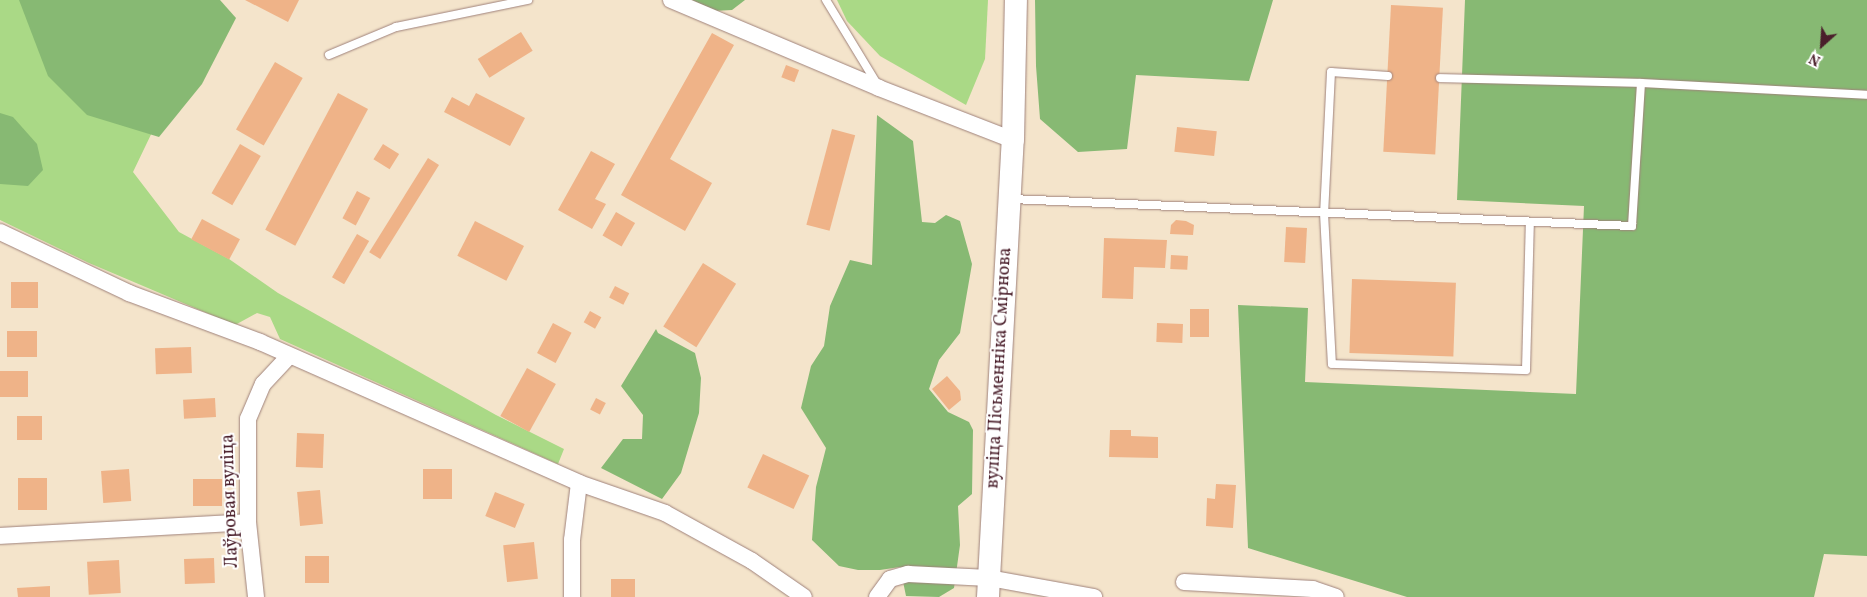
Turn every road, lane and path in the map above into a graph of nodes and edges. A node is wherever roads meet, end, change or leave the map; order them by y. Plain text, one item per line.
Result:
1 (528, 0) edge
2 (671, 0) edge
3 (826, 0) edge
4 (1016, 0) edge
5 (330, 55) dead end
6 (1388, 76) dead end
7 (1440, 78) dead end
8 (1641, 83) junction
9 (879, 88) junction
10 (1867, 95) edge
11 (1012, 140) junction
12 (1009, 199) junction
13 (1324, 213) junction
14 (1530, 222) junction
15 (0, 232) edge
16 (289, 356) junction
17 (579, 483) junction
18 (248, 522) junction
19 (0, 536) edge
20 (1184, 582) dead end
21 (988, 588) edge
22 (256, 597) edge
23 (572, 597) edge
24 (804, 597) edge
25 (877, 597) edge
26 (1094, 597) edge
27 (1336, 597) edge

1 - 5 lane
2 - 9 street
3 - 9 lane
4 - 11 main road, вуліца Пісьменніка Смірнова
6 - 13 lane
7 - 8 lane
8 - 10 lane
8 - 14 lane
9 - 11 street
11 - 12 main road, вуліца Пісьменніка Смірнова
12 - 13 lane
12 - 21 main road, вуліца Пісьменніка Смірнова
13 - 14 lane
13 - 14 lane
15 - 16 street
16 - 17 street
16 - 18 street, Лаўровая вуліца
17 - 23 street
17 - 24 street
18 - 19 street
18 - 22 street, Лаўровая вуліца
20 - 27 street
21 - 25 street
21 - 26 street

